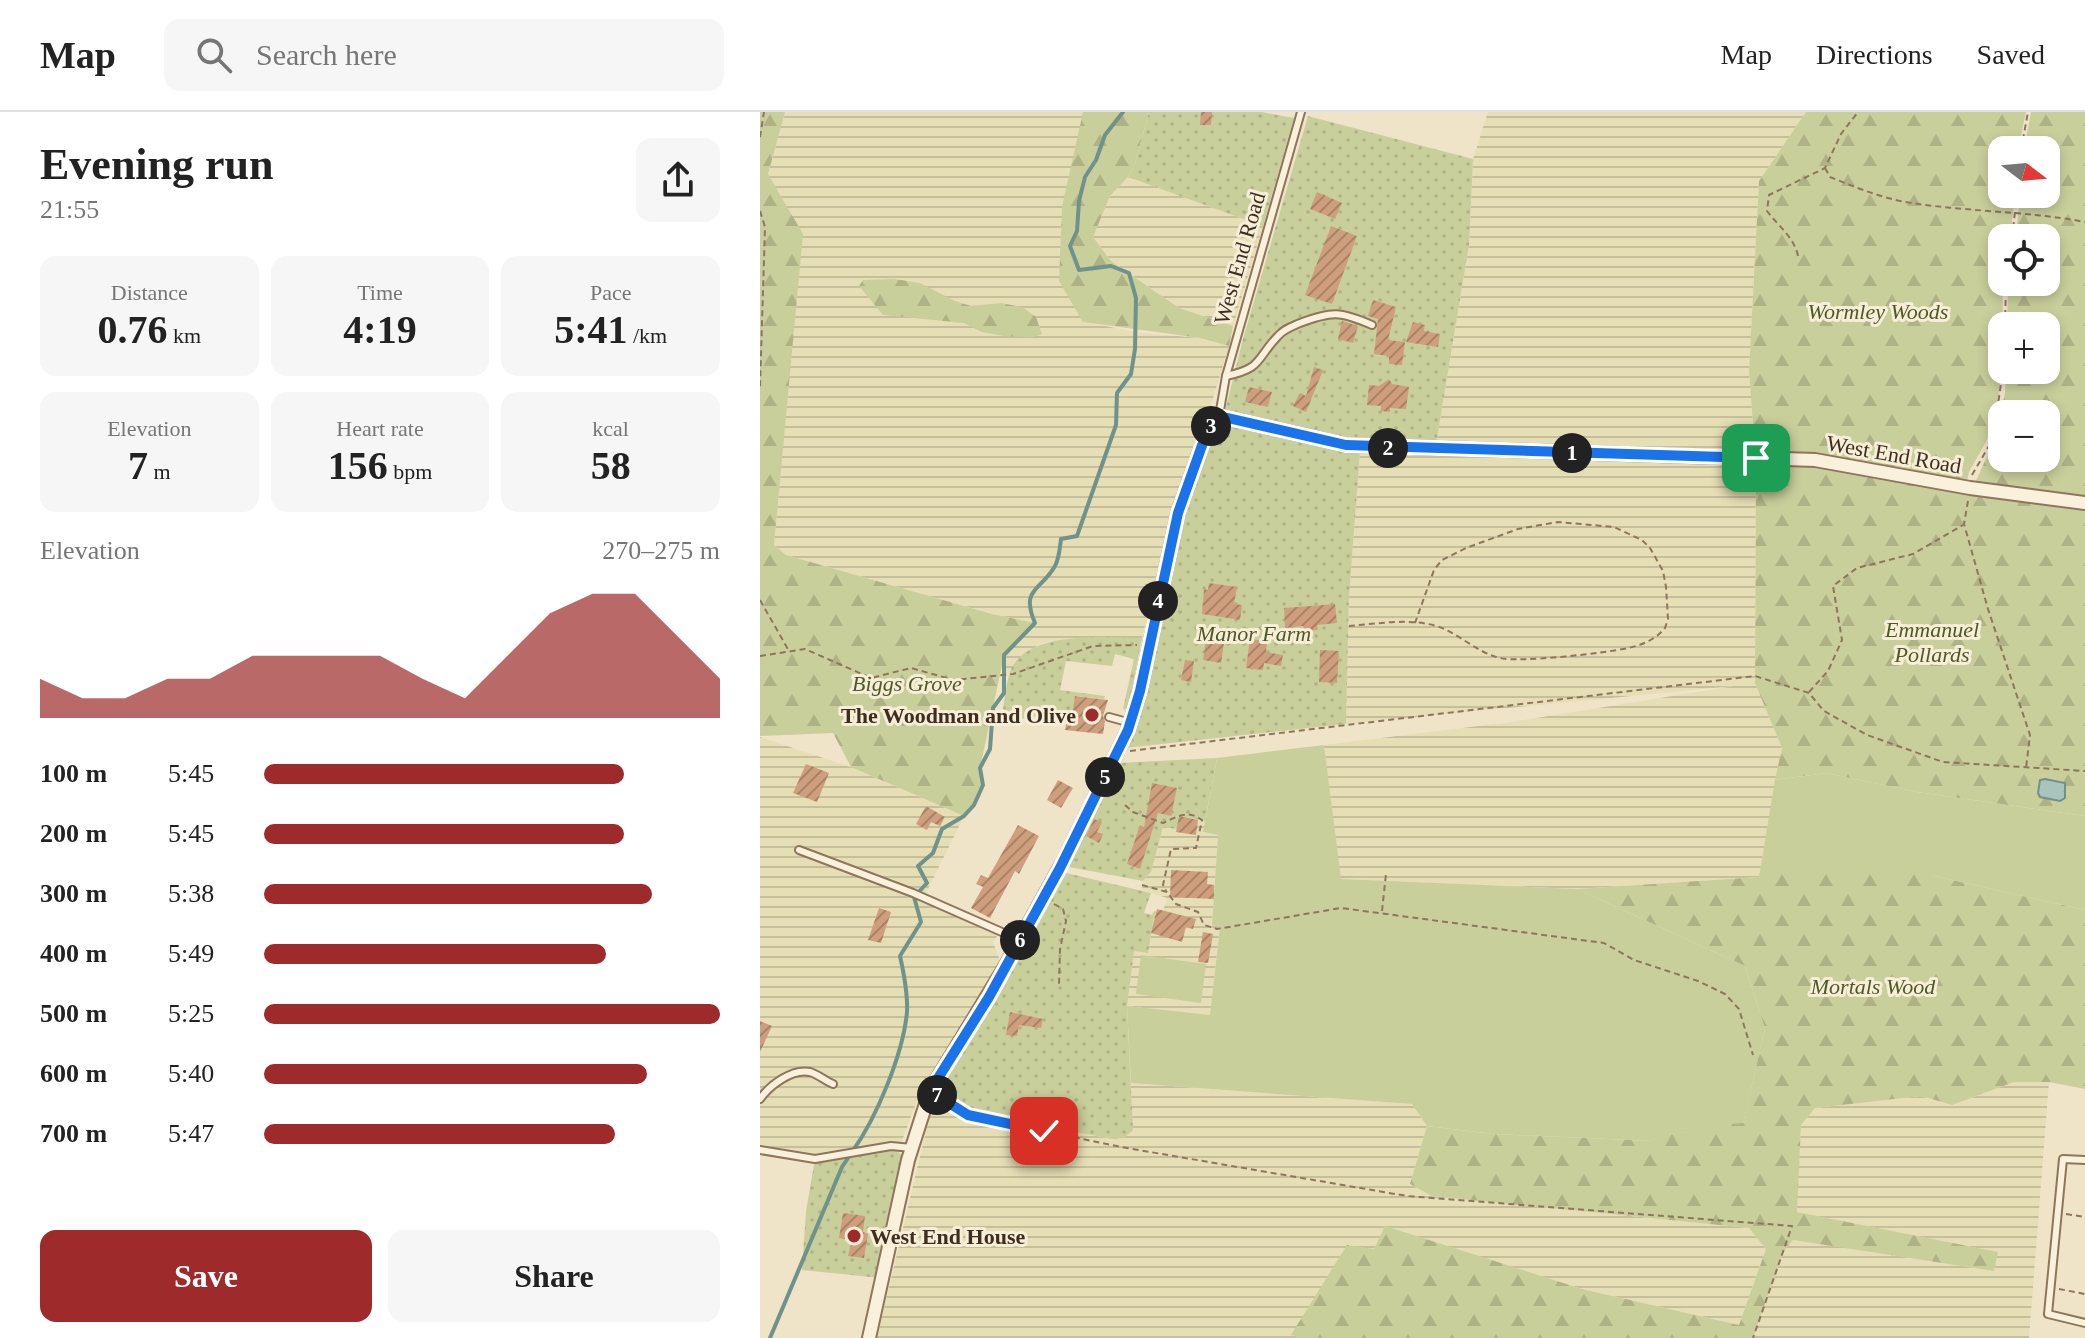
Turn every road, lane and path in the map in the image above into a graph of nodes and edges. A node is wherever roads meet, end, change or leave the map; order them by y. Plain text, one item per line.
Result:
1 (764, 112) edge
2 (1301, 112) edge
3 (1858, 112) edge
4 (2028, 112) edge
5 (2024, 136) edge
6 (760, 137) edge
7 (1825, 168) junction
8 (2017, 208) edge
9 (760, 211) edge
10 (2017, 214) junction
11 (2085, 222) edge
12 (2015, 224) edge
13 (1798, 256) dead end
14 (1372, 325) dead end
15 (1226, 376) junction
16 (2002, 384) edge
17 (760, 387) edge
18 (1219, 416) junction
19 (1970, 488) junction
20 (2085, 503) edge
21 (1964, 524) junction
22 (760, 600) edge
23 (1415, 623) junction
24 (1349, 626) dead end
25 (1151, 645) junction
26 (789, 652) junction
27 (760, 656) edge
28 (1809, 693) junction
29 (1109, 717) dead end
30 (1131, 723) junction
31 (1117, 753) junction
32 (2026, 769) junction
33 (2085, 771) edge
34 (1125, 805) dead end
35 (799, 850) dead end
36 (1386, 874) dead end
37 (1142, 885) dead end
38 (1167, 892) junction
39 (1041, 902) junction
40 (1382, 912) junction
41 (1020, 940) junction
42 (1059, 984) dead end
43 (1753, 1055) dead end
44 (833, 1084) dead end
45 (930, 1091) junction
46 (760, 1099) edge
47 (912, 1148) junction
48 (760, 1150) edge
49 (2085, 1160) edge
50 (2058, 1213) junction
51 (2085, 1217) edge
52 (2051, 1288) junction
53 (2085, 1294) edge
54 (2085, 1323) edge
55 (869, 1338) edge
56 (1753, 1338) edge

1 - 6 path
2 - 15 lane, West End Road
3 - 7 path
4 - 5 path
7 - 10 path
7 - 13 path
8 - 10 path
9 - 17 path
10 - 11 path
10 - 12 path
14 - 15 lane
15 - 18 lane, West End Road
16 - 19 path
18 - 19 street, West End Road
18 - 25 street, West End Road
19 - 20 street, West End Road
19 - 21 path
21 - 28 path
21 - 32 path
22 - 26 path
23 - 23 path
23 - 24 path
25 - 26 path
25 - 30 street, West End Road
26 - 27 path
28 - 31 path
28 - 32 path
29 - 30 lane
30 - 31 street, West End Road
31 - 39 street, West End Road
32 - 33 path
34 - 38 path
35 - 41 lane
36 - 40 path
37 - 38 path
38 - 40 path
39 - 41 street, West End Road
39 - 42 path
40 - 43 path
41 - 45 street, West End Road
44 - 46 lane
45 - 47 street, West End Road
45 - 56 path
47 - 48 lane
47 - 55 street, West End Road
49 - 50 lane
50 - 51 path
50 - 52 lane
52 - 53 path
52 - 54 lane

